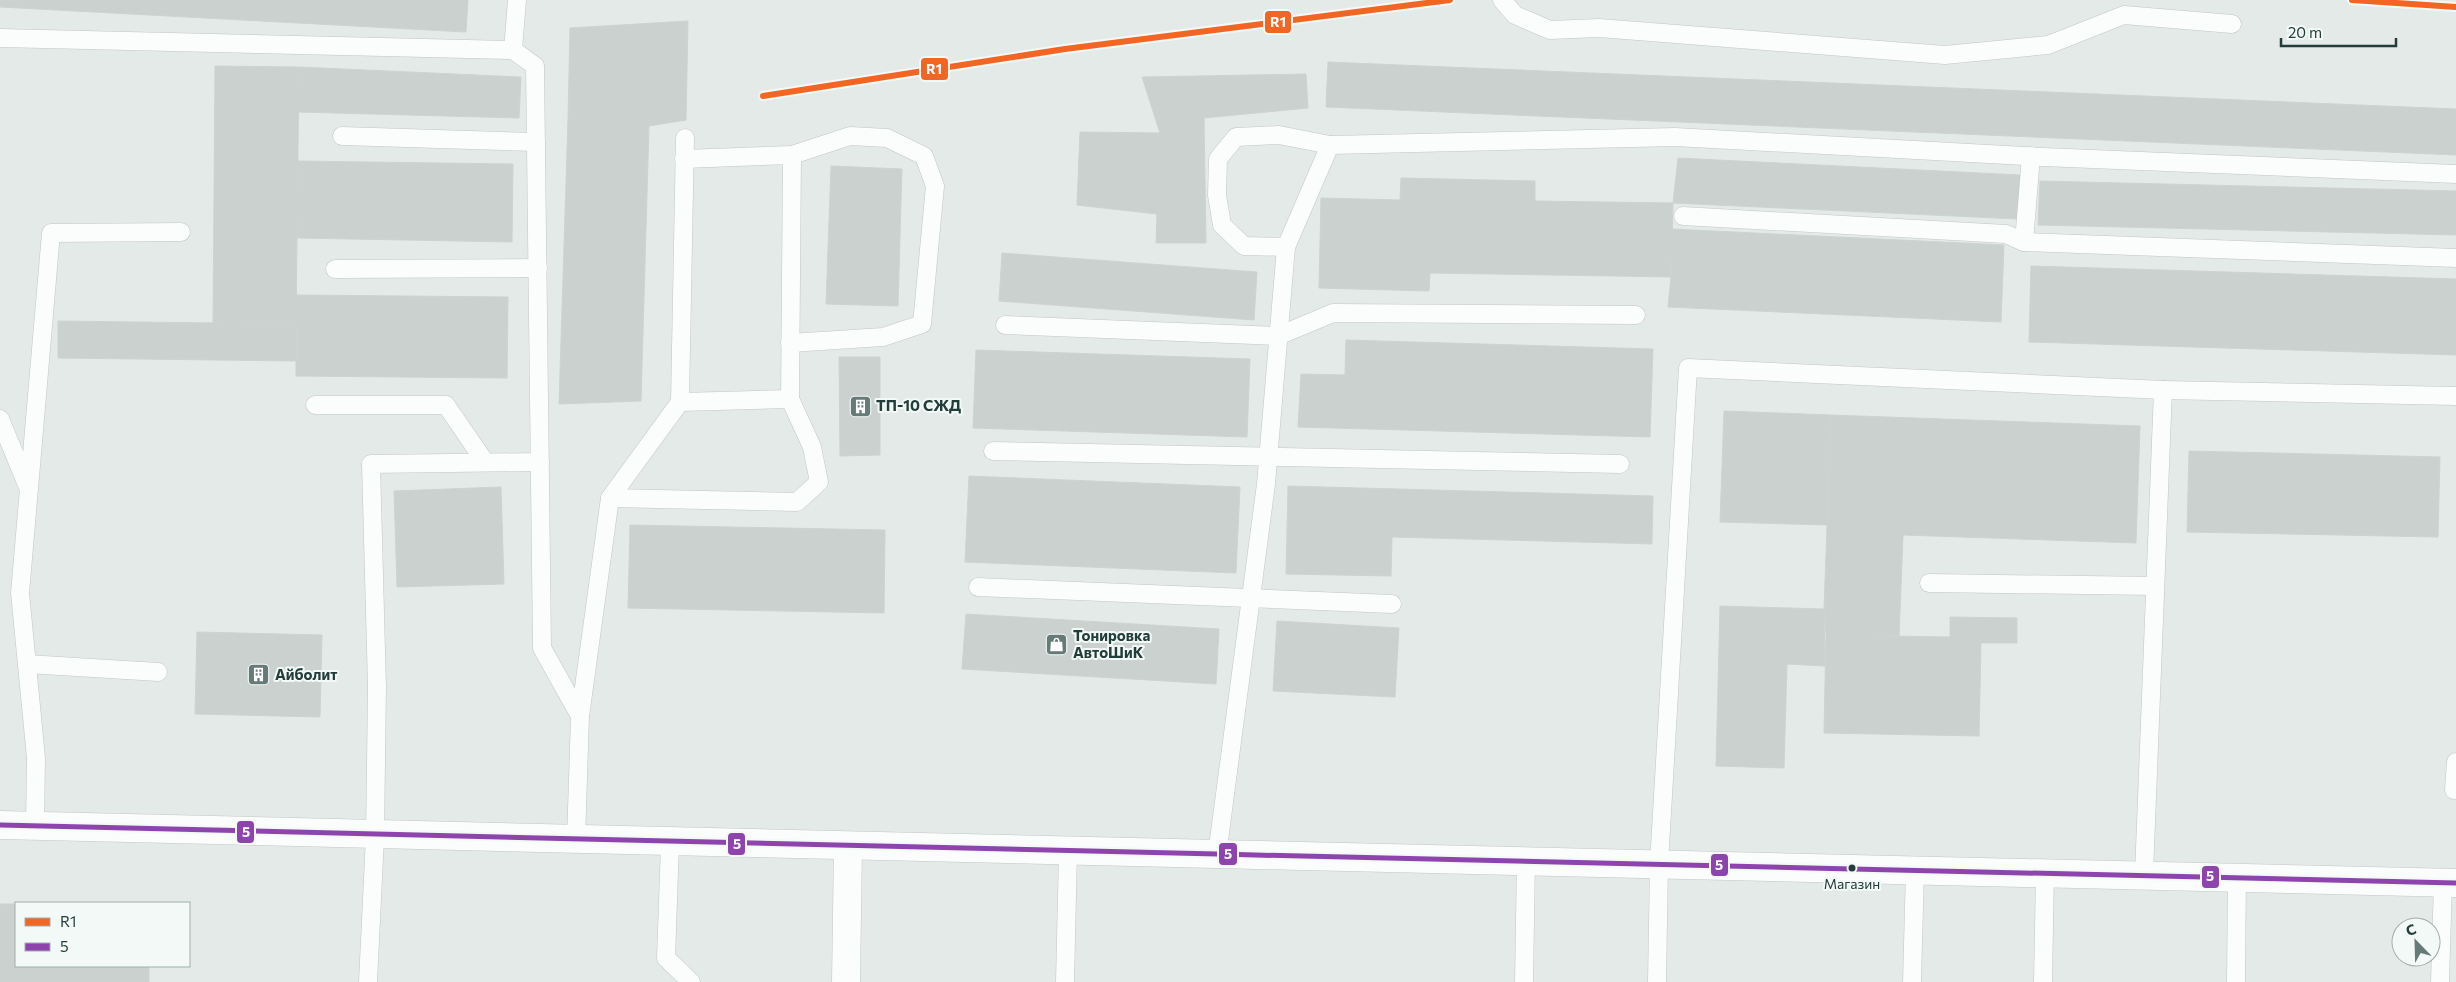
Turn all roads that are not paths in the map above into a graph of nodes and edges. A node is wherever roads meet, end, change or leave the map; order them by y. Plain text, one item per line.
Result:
1 (517, 0) edge
2 (1502, 0) edge
3 (2232, 24) dead end
4 (0, 38) edge
5 (513, 50) junction
6 (342, 136) dead end
7 (685, 138) dead end
8 (536, 142) junction
9 (1330, 144) junction
10 (792, 155) junction
11 (2031, 156) junction
12 (684, 159) junction
13 (2456, 174) edge
14 (1682, 216) dead end
15 (181, 232) dead end
16 (2024, 242) junction
17 (1286, 247) junction
18 (2456, 258) edge
19 (538, 268) junction
20 (335, 269) dead end
21 (1636, 315) dead end
22 (1005, 325) dead end
23 (1278, 336) junction
24 (790, 343) junction
25 (2163, 390) junction
26 (2456, 396) edge
27 (790, 399) junction
28 (680, 402) junction
29 (315, 405) dead end
30 (0, 419) edge
31 (993, 451) dead end
32 (1268, 457) junction
33 (485, 462) junction
34 (540, 462) junction
35 (1620, 464) dead end
36 (29, 490) junction
37 (610, 498) junction
38 (1929, 583) dead end
39 (2155, 586) junction
40 (978, 587) dead end
41 (1251, 599) junction
42 (1392, 604) dead end
43 (27, 664) junction
44 (158, 672) dead end
45 (580, 716) junction
46 (2456, 762) edge
47 (2456, 790) edge
48 (0, 825) edge
49 (35, 826) junction
50 (375, 837) junction
51 (576, 841) junction
52 (670, 844) junction
53 (848, 847) junction
54 (1068, 852) junction
55 (1217, 855) junction
56 (1526, 860) junction
57 (1659, 864) junction
58 (1915, 869) junction
59 (2045, 872) junction
60 (2144, 874) junction
61 (2237, 876) junction
62 (2449, 883) edge
63 (368, 982) edge
64 (690, 982) edge
65 (846, 982) edge
66 (1065, 982) edge
67 (1524, 982) edge
68 (1657, 982) edge
69 (1912, 982) edge
70 (2043, 982) edge
71 (2236, 982) edge
72 (2440, 982) edge

1 - 5 lane
2 - 3 lane
4 - 5 lane
5 - 8 lane
6 - 8 lane
7 - 12 lane
8 - 19 lane
9 - 11 lane
9 - 17 lane
9 - 17 lane
10 - 12 lane
10 - 24 lane
10 - 24 lane
11 - 13 lane
11 - 16 lane
12 - 28 lane
14 - 16 lane
15 - 36 lane
16 - 18 lane
17 - 23 lane
19 - 20 lane
19 - 34 lane
21 - 23 lane
22 - 23 lane
23 - 32 lane
24 - 27 lane
25 - 26 lane
25 - 39 lane
25 - 57 lane
27 - 28 lane
27 - 37 lane
28 - 37 lane
29 - 33 lane
30 - 36 lane
31 - 32 lane
32 - 35 lane
32 - 41 lane
33 - 34 lane
33 - 50 lane
34 - 45 lane
36 - 43 lane
37 - 45 lane
38 - 39 lane
39 - 60 lane
40 - 41 lane
41 - 42 lane
41 - 55 lane
43 - 44 lane
43 - 49 lane
45 - 51 lane
46 - 47 lane
48 - 49 main road
49 - 50 main road
50 - 51 main road
50 - 63 lane
51 - 52 main road
52 - 53 main road
52 - 64 lane
53 - 54 main road
53 - 65 main road
54 - 55 main road
54 - 66 lane
55 - 56 main road
56 - 57 main road
56 - 67 lane
57 - 58 main road
57 - 68 lane
58 - 59 main road
58 - 69 lane
59 - 60 main road
59 - 70 lane
60 - 61 main road
61 - 62 main road
61 - 71 lane
62 - 72 lane

